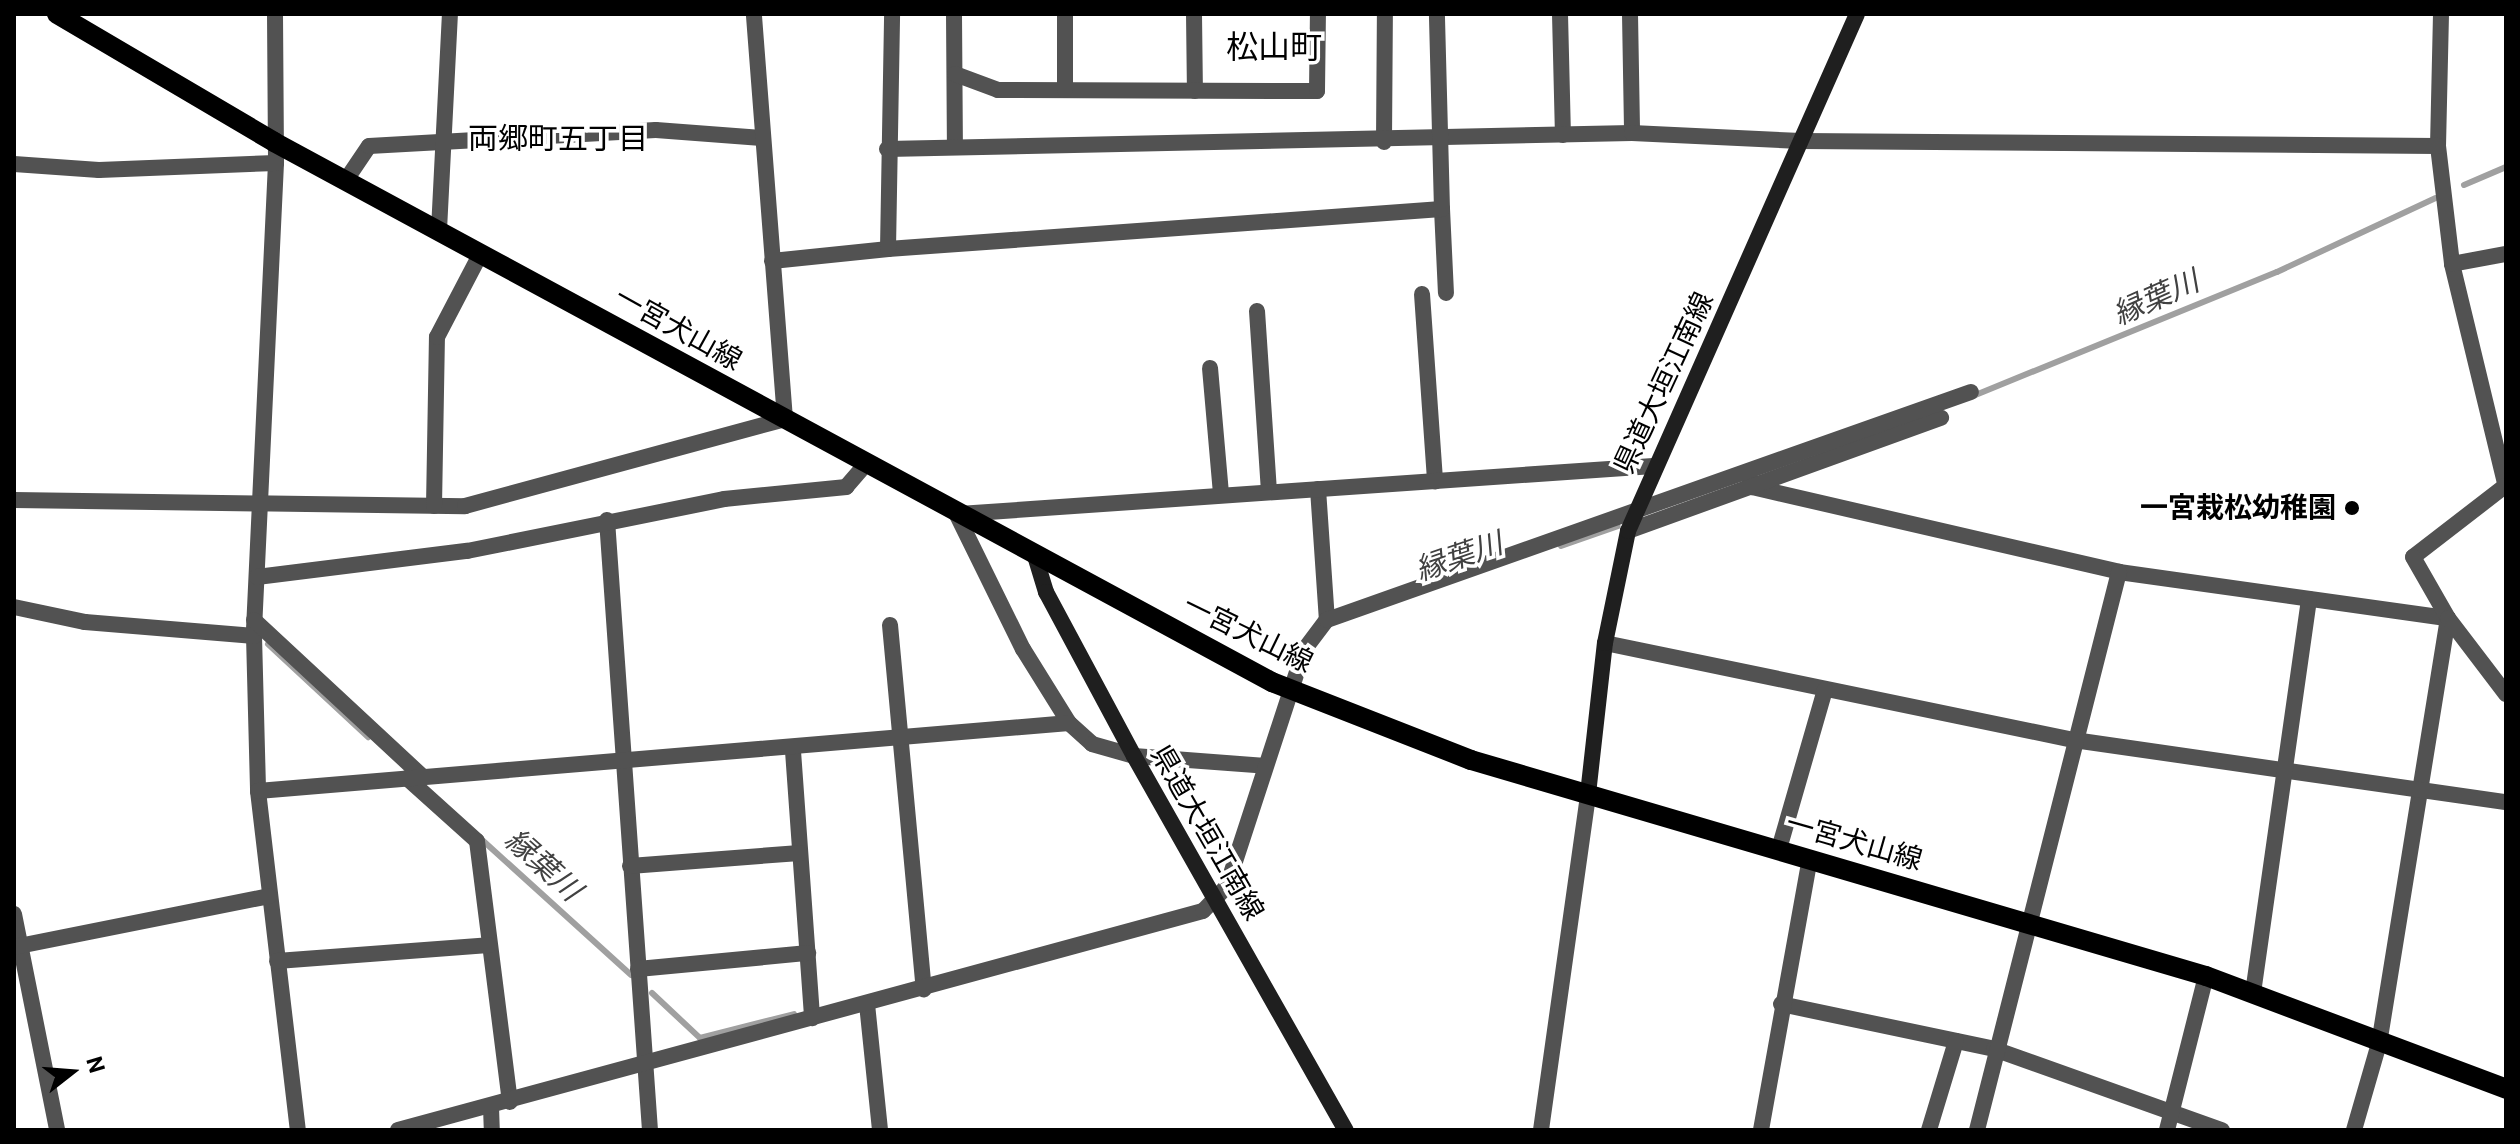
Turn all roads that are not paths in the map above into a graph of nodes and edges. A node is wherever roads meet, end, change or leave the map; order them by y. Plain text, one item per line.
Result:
1 (57, 14) edge
2 (275, 14) edge
3 (450, 14) edge
4 (754, 14) edge
5 (892, 14) edge
6 (954, 14) edge
7 (1065, 14) edge
8 (1194, 14) edge
9 (1318, 14) edge
10 (1385, 14) edge
11 (1437, 14) edge
12 (1560, 14) edge
13 (1630, 14) edge
14 (1857, 14) edge
15 (2441, 14) edge
16 (955, 74) junction
17 (1065, 90) junction
18 (1195, 91) junction
19 (1632, 133) junction
20 (1563, 135) junction
21 (762, 138) junction
22 (1439, 141) junction
23 (1801, 141) junction
24 (274, 142) junction
25 (441, 142) junction
26 (1384, 142) junction
27 (2438, 146) junction
28 (955, 147) junction
29 (887, 149) junction
30 (276, 163) junction
31 (14, 164) edge
32 (346, 180) junction
33 (1442, 209) junction
34 (439, 230) junction
35 (888, 249) junction
36 (481, 253) junction
37 (2506, 254) edge
38 (772, 261) junction
39 (2452, 264) junction
40 (1446, 293) dead end
41 (1422, 294) dead end
42 (1257, 311) dead end
43 (1210, 368) dead end
44 (1971, 392) dead end
45 (1941, 418) dead end
46 (785, 419) junction
47 (2506, 431) edge
48 (1875, 434) junction
49 (2489, 434) junction
50 (866, 464) junction
51 (1653, 466) junction
52 (1756, 478) junction
53 (1435, 482) junction
54 (2506, 486) edge
55 (1318, 489) junction
56 (1269, 492) junction
57 (1221, 495) junction
58 (14, 500) edge
59 (261, 505) junction
60 (434, 506) junction
61 (957, 512) junction
62 (1635, 512) junction
63 (607, 520) junction
64 (1628, 531) junction
65 (1035, 556) junction
66 (2119, 572) junction
67 (257, 577) junction
68 (2309, 599) junction
69 (14, 607) edge
70 (2448, 618) junction
71 (1327, 620) junction
72 (890, 625) dead end
73 (254, 628) junction
74 (1605, 643) junction
75 (1291, 689) junction
76 (1825, 690) junction
77 (2506, 694) edge
78 (1069, 723) junction
79 (2074, 740) junction
80 (900, 741) junction
81 (793, 751) junction
82 (1134, 756) junction
83 (623, 761) junction
84 (1266, 766) junction
85 (2287, 771) junction
86 (414, 777) junction
87 (2420, 790) junction
88 (258, 791) junction
89 (1588, 794) junction
90 (2506, 802) edge
91 (1779, 849) junction
92 (800, 853) junction
93 (1810, 859) junction
94 (630, 866) junction
95 (269, 896) junction
96 (1215, 900) junction
97 (14, 914) edge
98 (2030, 920) junction
99 (488, 945) junction
100 (17, 946) edge
101 (808, 953) junction
102 (277, 961) junction
103 (638, 969) junction
104 (2206, 976) junction
105 (924, 989) junction
106 (2253, 993) junction
107 (867, 1004) junction
108 (1781, 1004) junction
109 (812, 1018) junction
110 (2380, 1040) junction
111 (1956, 1041) junction
112 (1994, 1049) junction
113 (645, 1063) junction
114 (2506, 1089) edge
115 (510, 1102) junction
116 (491, 1107) junction
117 (2172, 1111) junction
118 (57, 1130) edge
119 (298, 1130) edge
120 (398, 1130) edge
121 (492, 1130) edge
122 (650, 1130) edge
123 (880, 1130) edge
124 (1346, 1130) edge
125 (1541, 1130) edge
126 (1761, 1130) edge
127 (1929, 1130) edge
128 (1977, 1130) edge
129 (2167, 1130) edge
130 (2222, 1130) edge
131 (2354, 1130) edge

1 - 24 main road, 一宮犬山線
2 - 24 street
3 - 25 street
4 - 21 street
5 - 29 street
6 - 16 street
7 - 17 street
8 - 18 street
9 - 18 street
10 - 26 street
11 - 22 street
12 - 20 street
13 - 19 street
14 - 23 main road, 県道大垣江南線
15 - 27 street
16 - 17 street
16 - 28 street
17 - 18 street
19 - 20 street
19 - 23 street
20 - 22 street
21 - 25 street
21 - 38 street
22 - 26 street
22 - 33 street
23 - 27 street
23 - 51 main road, 県道大垣江南線
24 - 30 street
24 - 32 main road, 一宮犬山線
25 - 32 street
25 - 34 street
26 - 28 street
27 - 39 street
28 - 29 street
29 - 35 street
30 - 31 street
30 - 59 street
32 - 34 main road, 一宮犬山線
33 - 35 street
33 - 40 street
34 - 36 main road, 一宮犬山線
35 - 38 street
36 - 46 main road, 一宮犬山線
36 - 60 street
37 - 39 street
38 - 46 street
39 - 49 street
41 - 53 street
42 - 56 street
43 - 57 street
44 - 48 street
45 - 48 street
46 - 50 main road, 一宮犬山線
46 - 60 street
47 - 49 street
48 - 52 street
49 - 54 street
50 - 61 main road, 一宮犬山線
50 - 63 street
51 - 53 street
51 - 62 main road, 県道大垣江南線
52 - 62 street
52 - 64 street
52 - 66 street
53 - 55 street
54 - 70 street
55 - 56 street
55 - 71 street
56 - 57 street
57 - 61 street
58 - 59 street
59 - 60 street
59 - 67 street
61 - 65 main road, 一宮犬山線
61 - 78 street
62 - 64 main road, 県道大垣江南線
62 - 71 street
63 - 67 street
63 - 83 street
64 - 74 main road, 県道大垣江南線
65 - 75 main road, 一宮犬山線
65 - 82 main road, 県道大垣江南線
66 - 68 street
66 - 79 street
67 - 73 street
68 - 70 street
68 - 85 street
69 - 73 street
70 - 77 street
70 - 87 street
71 - 75 street
72 - 80 street
73 - 86 street
73 - 88 street
74 - 76 street
74 - 89 main road, 県道大垣江南線
75 - 84 street
75 - 89 main road, 一宮犬山線
76 - 79 street
76 - 91 street
78 - 80 street
78 - 82 street
79 - 85 street
79 - 98 street
80 - 81 street
80 - 105 street
81 - 83 street
81 - 92 street
82 - 84 street
82 - 96 main road, 県道大垣江南線
83 - 86 street
83 - 94 street
84 - 96 street
85 - 87 street
85 - 106 street
86 - 88 street
86 - 99 street
87 - 90 street
87 - 110 street
88 - 95 street
89 - 91 main road, 一宮犬山線
89 - 125 street
91 - 93 main road, 一宮犬山線
92 - 94 street
92 - 101 street
93 - 98 main road, 一宮犬山線
93 - 108 street
94 - 103 street
95 - 100 street
95 - 102 street
96 - 105 street
96 - 124 main road, 県道大垣江南線
97 - 100 street
98 - 104 main road, 一宮犬山線
98 - 112 street
99 - 102 street
99 - 115 street
100 - 118 street
101 - 103 street
101 - 109 street
102 - 119 street
103 - 113 street
104 - 106 main road, 一宮犬山線
104 - 117 street
105 - 107 street
106 - 110 main road, 一宮犬山線
107 - 109 street
107 - 123 street
108 - 111 street
108 - 126 street
109 - 113 street
110 - 114 main road, 一宮犬山線
110 - 131 street
111 - 112 street
111 - 127 street
112 - 117 street
112 - 128 street
113 - 115 street
113 - 122 street
115 - 116 street
116 - 120 street
116 - 121 street
117 - 129 street
117 - 130 street

